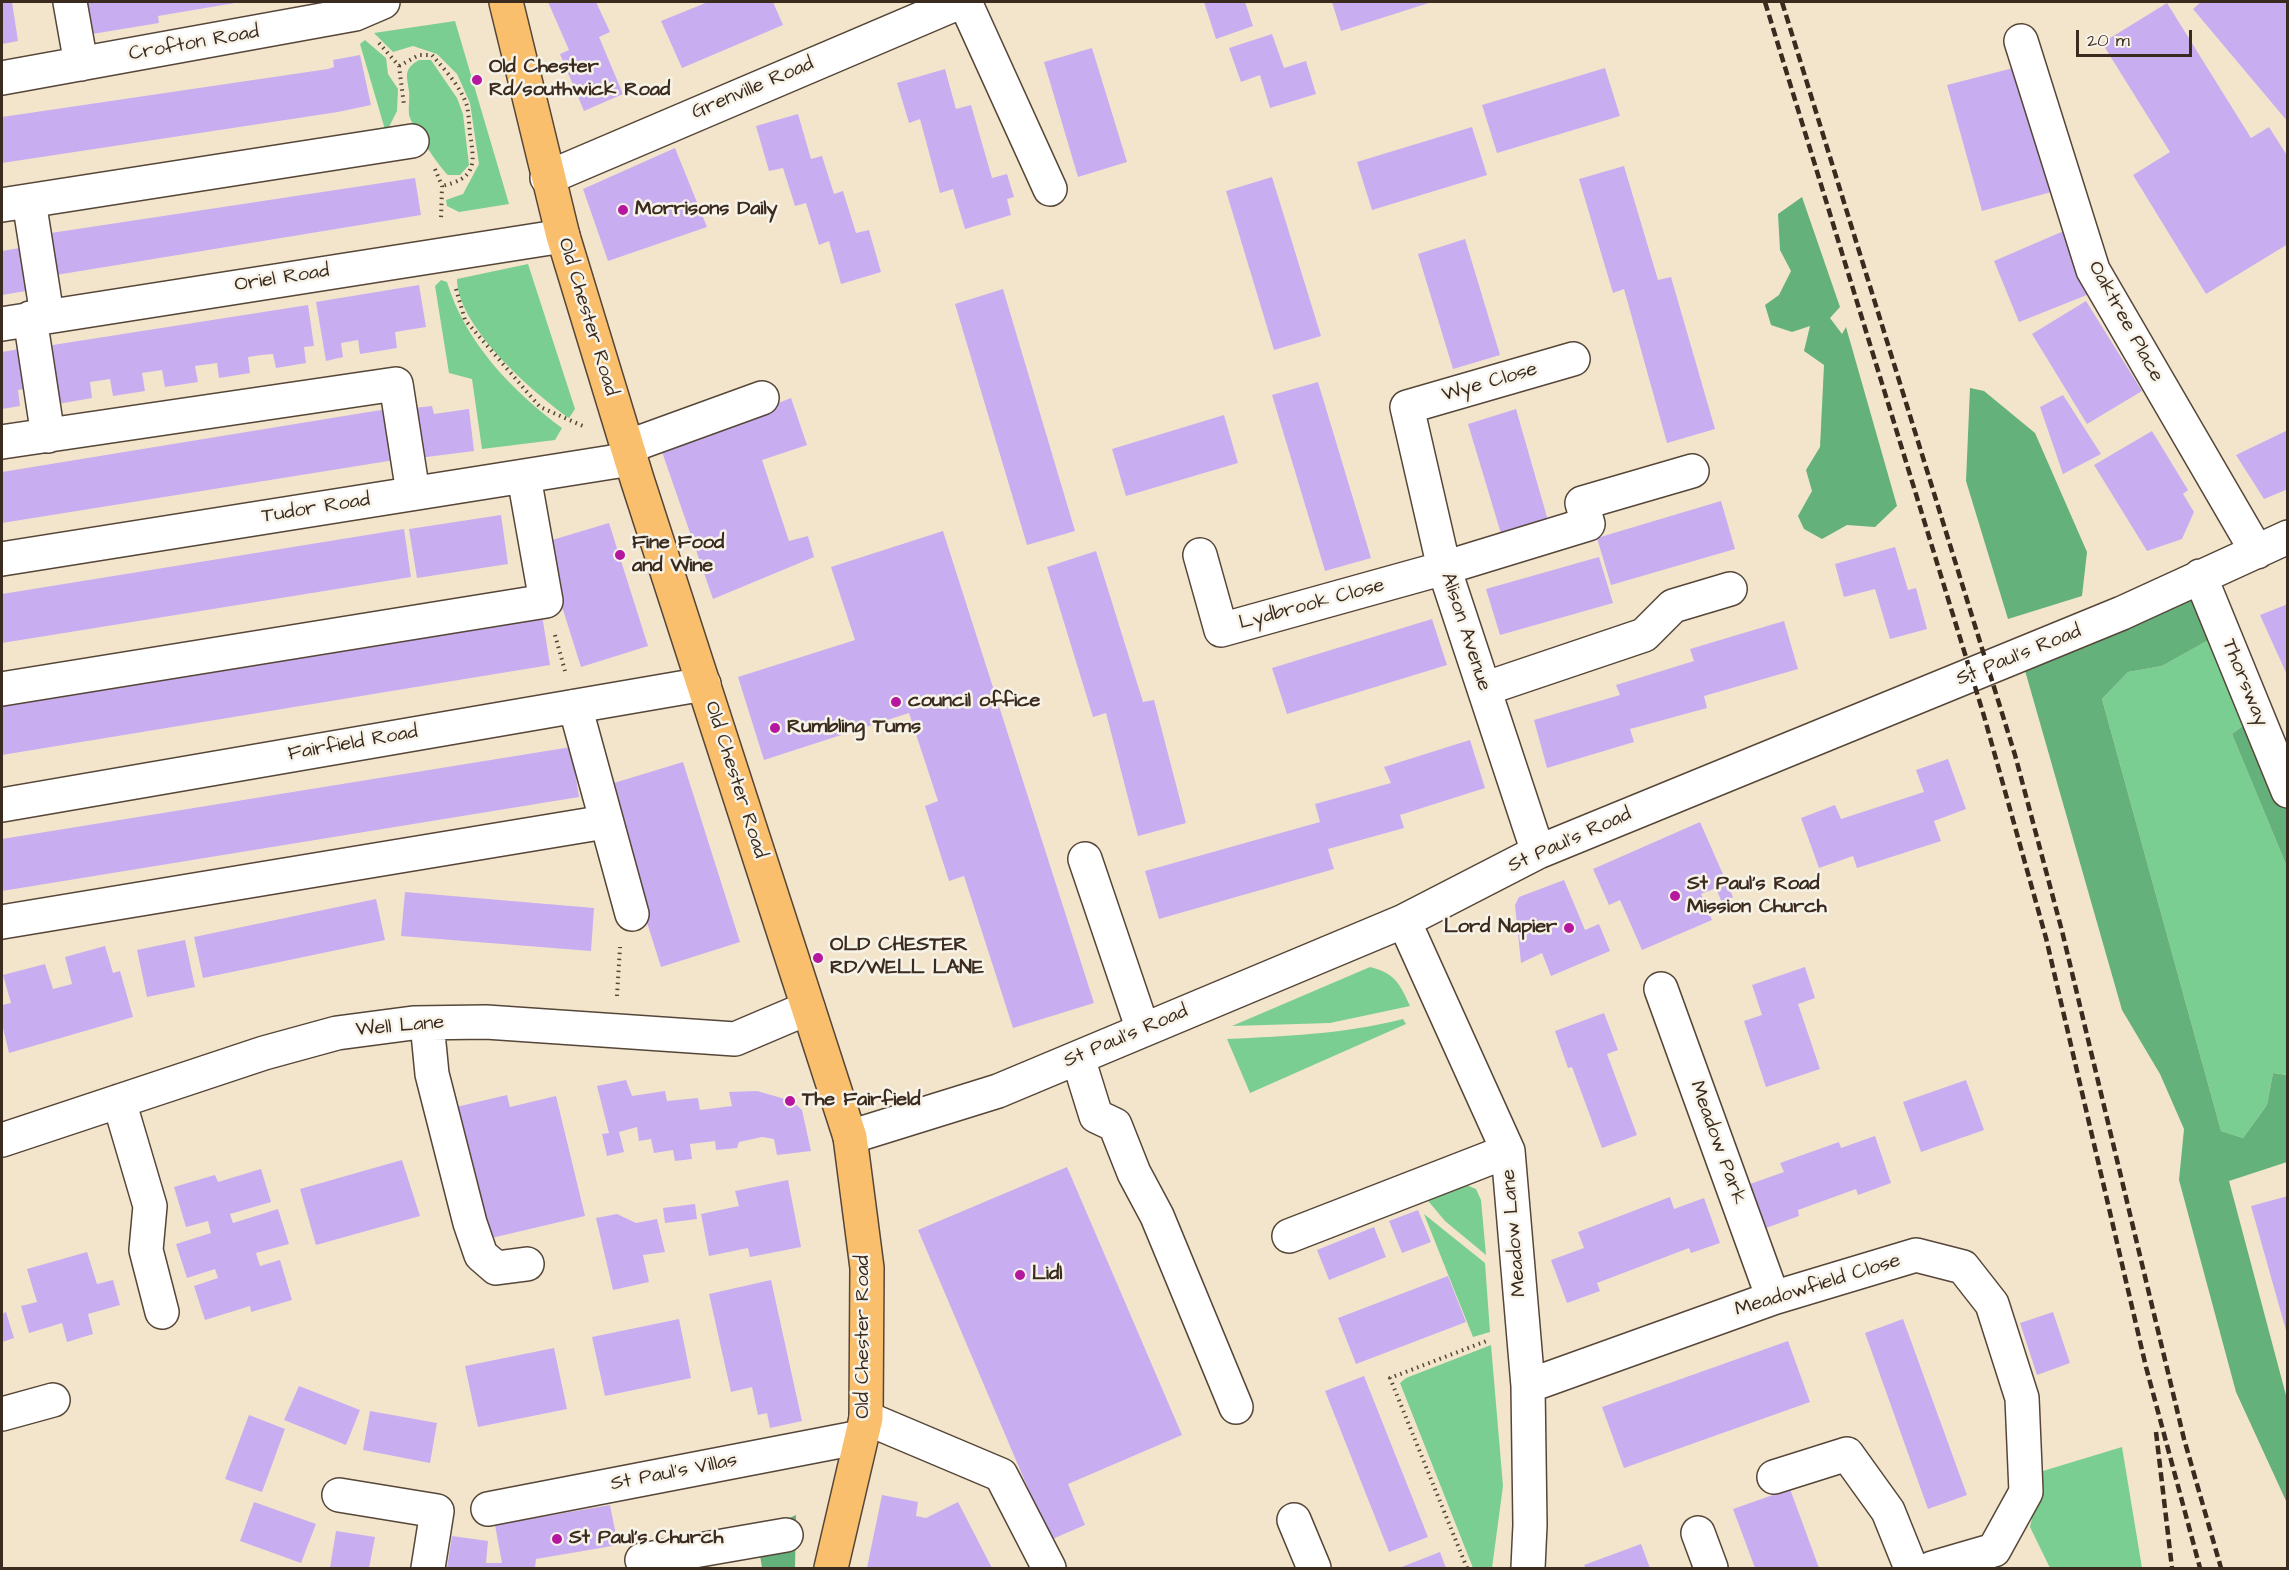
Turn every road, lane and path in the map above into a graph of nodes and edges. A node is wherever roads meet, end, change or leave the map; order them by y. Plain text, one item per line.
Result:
1 (70, 2) edge
2 (506, 2) edge
3 (960, 2) edge
4 (965, 2) edge
5 (369, 8) edge
6 (2021, 41) dead end
7 (81, 64) junction
8 (399, 66) junction
9 (2, 78) edge
10 (412, 141) junction
11 (547, 178) junction
12 (442, 186) junction
13 (1050, 189) dead end
14 (15, 203) edge
15 (562, 236) junction
16 (447, 254) junction
17 (26, 319) edge
18 (1573, 359) dead end
19 (762, 398) dead end
20 (1407, 407) joint
21 (48, 436) junction
22 (2, 442) edge
23 (629, 453) junction
24 (1692, 471) dead end
25 (524, 477) junction
26 (412, 493) junction
27 (2288, 537) edge
28 (2257, 552) junction
29 (1200, 555) dead end
30 (2, 559) edge
31 (1444, 568) junction
32 (2200, 576) junction
33 (1730, 589) dead end
34 (546, 601) junction
35 (704, 684) junction
36 (2, 689) edge
37 (1484, 689) junction
38 (575, 706) junction
39 (2288, 791) edge
40 (2, 805) edge
41 (605, 822) junction
42 (1538, 852) junction
43 (1085, 859) dead end
44 (632, 914) joint
45 (1404, 921) junction
46 (2, 922) edge
47 (1661, 988) dead end
48 (808, 1008) junction
49 (428, 1023) junction
50 (1143, 1030) junction
51 (615, 1032) junction
52 (1078, 1058) junction
53 (119, 1101) junction
54 (850, 1137) junction
55 (2, 1140) edge
56 (1508, 1151) junction
57 (1289, 1236) dead end
58 (527, 1264) dead end
59 (1773, 1298) junction
60 (162, 1312) dead end
61 (1523, 1327) junction
62 (1528, 1386) junction
63 (53, 1400) dead end
64 (1236, 1407) dead end
65 (2, 1414) edge
66 (863, 1427) junction
67 (1774, 1477) dead end
68 (339, 1495) dead end
69 (488, 1509) dead end
70 (1294, 1520) dead end
71 (1698, 1533) dead end
72 (786, 1535) dead end
73 (709, 1559) edge
74 (642, 1560) dead end
75 (428, 1569) edge
76 (831, 1569) edge
77 (1049, 1569) edge
78 (1314, 1569) edge
79 (1467, 1569) edge
80 (1528, 1569) edge
81 (1711, 1569) edge
82 (1911, 1569) edge
83 (1932, 1569) edge

1 - 7 street
2 - 11 main road, Old Chester Road
3 - 11 street, Grenville Road
4 - 13 street
5 - 7 street, Crofton Road
5 - 8 path
6 - 28 street, Oaktree Place
7 - 9 street, Crofton Road
8 - 10 path
8 - 12 path
10 - 12 path
10 - 14 street
11 - 15 main road, Old Chester Road
12 - 16 path
14 - 17 street
15 - 16 street, Oriel Road
15 - 23 main road, Old Chester Road
16 - 17 street, Oriel Road
16 - 23 path
17 - 21 street
18 - 20 street, Wye Close
19 - 23 street, Tudor Road
20 - 31 street, Alison Avenue
21 - 22 street
21 - 26 street
23 - 25 street, Tudor Road
23 - 35 main road, Old Chester Road
24 - 31 street
25 - 26 street, Tudor Road
25 - 34 street
26 - 30 street, Tudor Road
27 - 28 street, St Paul's Road
28 - 32 street, St Paul's Road
29 - 31 street, Lydbrook Close
31 - 37 street, Alison Avenue
32 - 39 street, Thorsway
32 - 42 street, St Paul's Road
33 - 37 street
34 - 36 street
34 - 38 path
35 - 38 street, Fairfield Road
35 - 48 main road, Old Chester Road
37 - 42 street, Alison Avenue
38 - 40 street, Fairfield Road
38 - 41 street
41 - 44 street
41 - 46 street
42 - 45 street, St Paul's Road
43 - 50 street
44 - 51 path
45 - 50 street, St Paul's Road
45 - 56 street, Meadow Lane
47 - 59 street, Meadow Park
48 - 51 street, Well Lane
48 - 54 main road, Old Chester Road
49 - 51 street, Well Lane
49 - 53 street, Well Lane
49 - 58 street
50 - 52 street, St Paul's Road
52 - 54 street, St Paul's Road
52 - 64 street
53 - 55 street, Well Lane
53 - 60 street
54 - 66 main road, Old Chester Road
56 - 57 street
56 - 61 street, Meadow Lane
59 - 62 street, Meadowfield Close
59 - 83 street, Meadowfield Close
61 - 62 street, Meadow Lane
61 - 79 path
62 - 80 street, Meadow Lane
63 - 65 street
66 - 69 street, St Paul's Villas
66 - 76 main road, Old Chester Road
66 - 77 street
67 - 82 street
68 - 75 street
70 - 78 street
71 - 81 street
72 - 73 street
73 - 74 street

